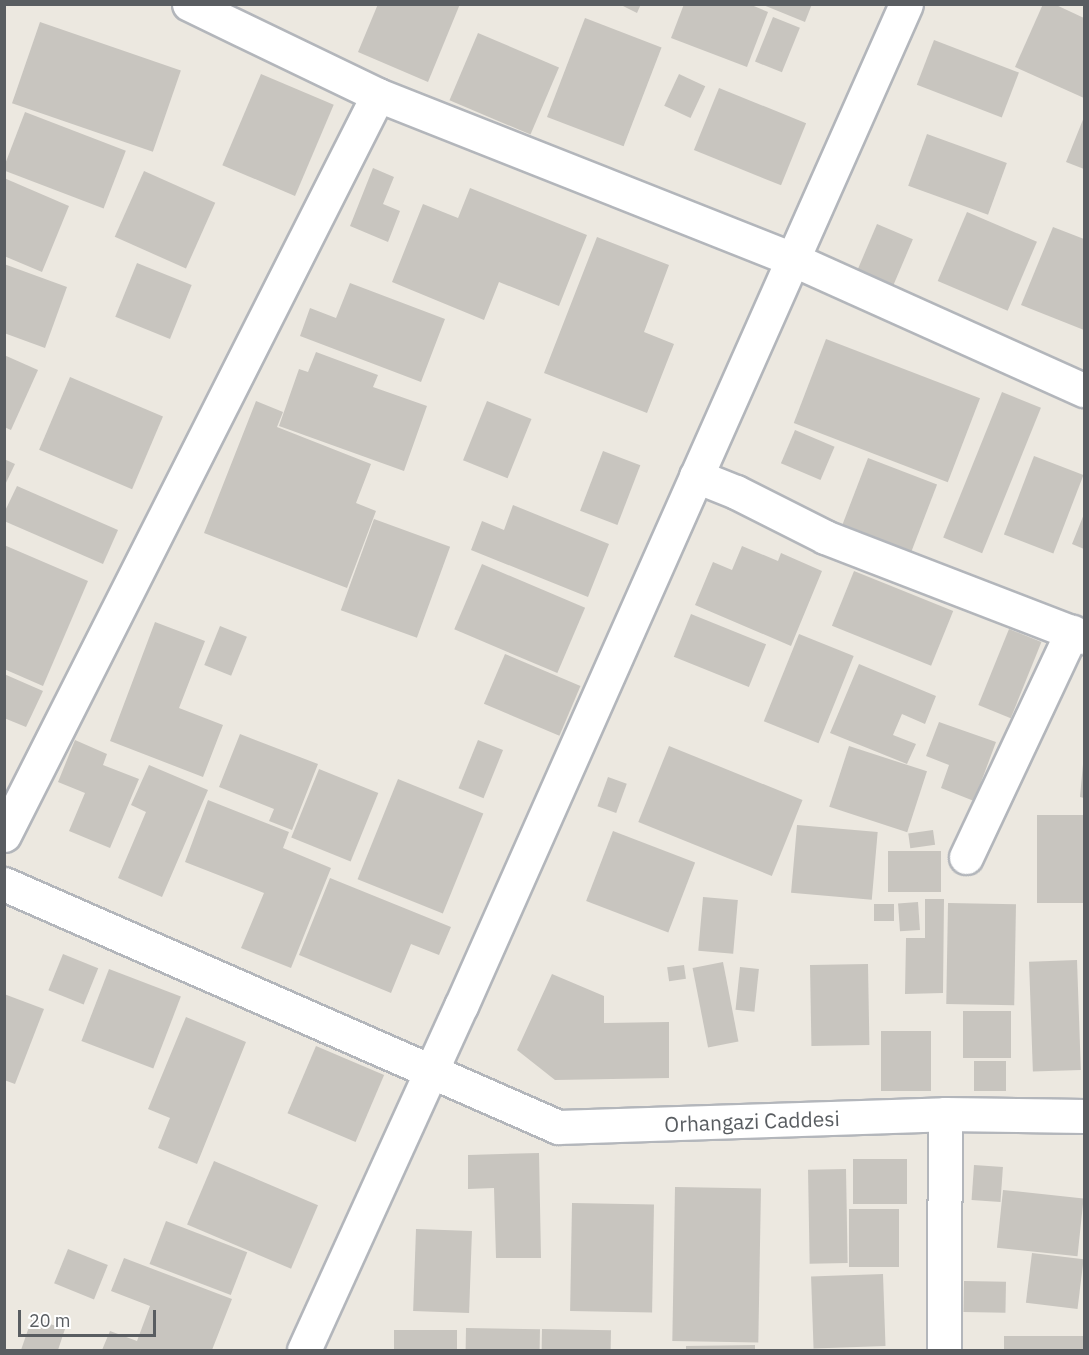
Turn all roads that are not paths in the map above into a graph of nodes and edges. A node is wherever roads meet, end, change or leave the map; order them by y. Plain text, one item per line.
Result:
1 (189, 4) edge
2 (906, 4) edge
3 (378, 95) junction
4 (792, 259) junction
5 (1084, 390) edge
6 (696, 476) junction
7 (1078, 634) edge
8 (4, 835) edge
9 (966, 857) dead end
10 (4, 884) edge
11 (430, 1072) junction
12 (945, 1114) junction
13 (1084, 1116) edge
14 (304, 1350) edge
15 (944, 1350) edge

1 - 3 street
2 - 4 street
3 - 4 street
3 - 8 street
4 - 5 street
4 - 6 street
6 - 7 street
6 - 11 street
7 - 9 street
10 - 11 street, Orhangazi Caddesi
11 - 12 street, Orhangazi Caddesi
11 - 14 street
12 - 13 street, Orhangazi Caddesi
12 - 15 street

